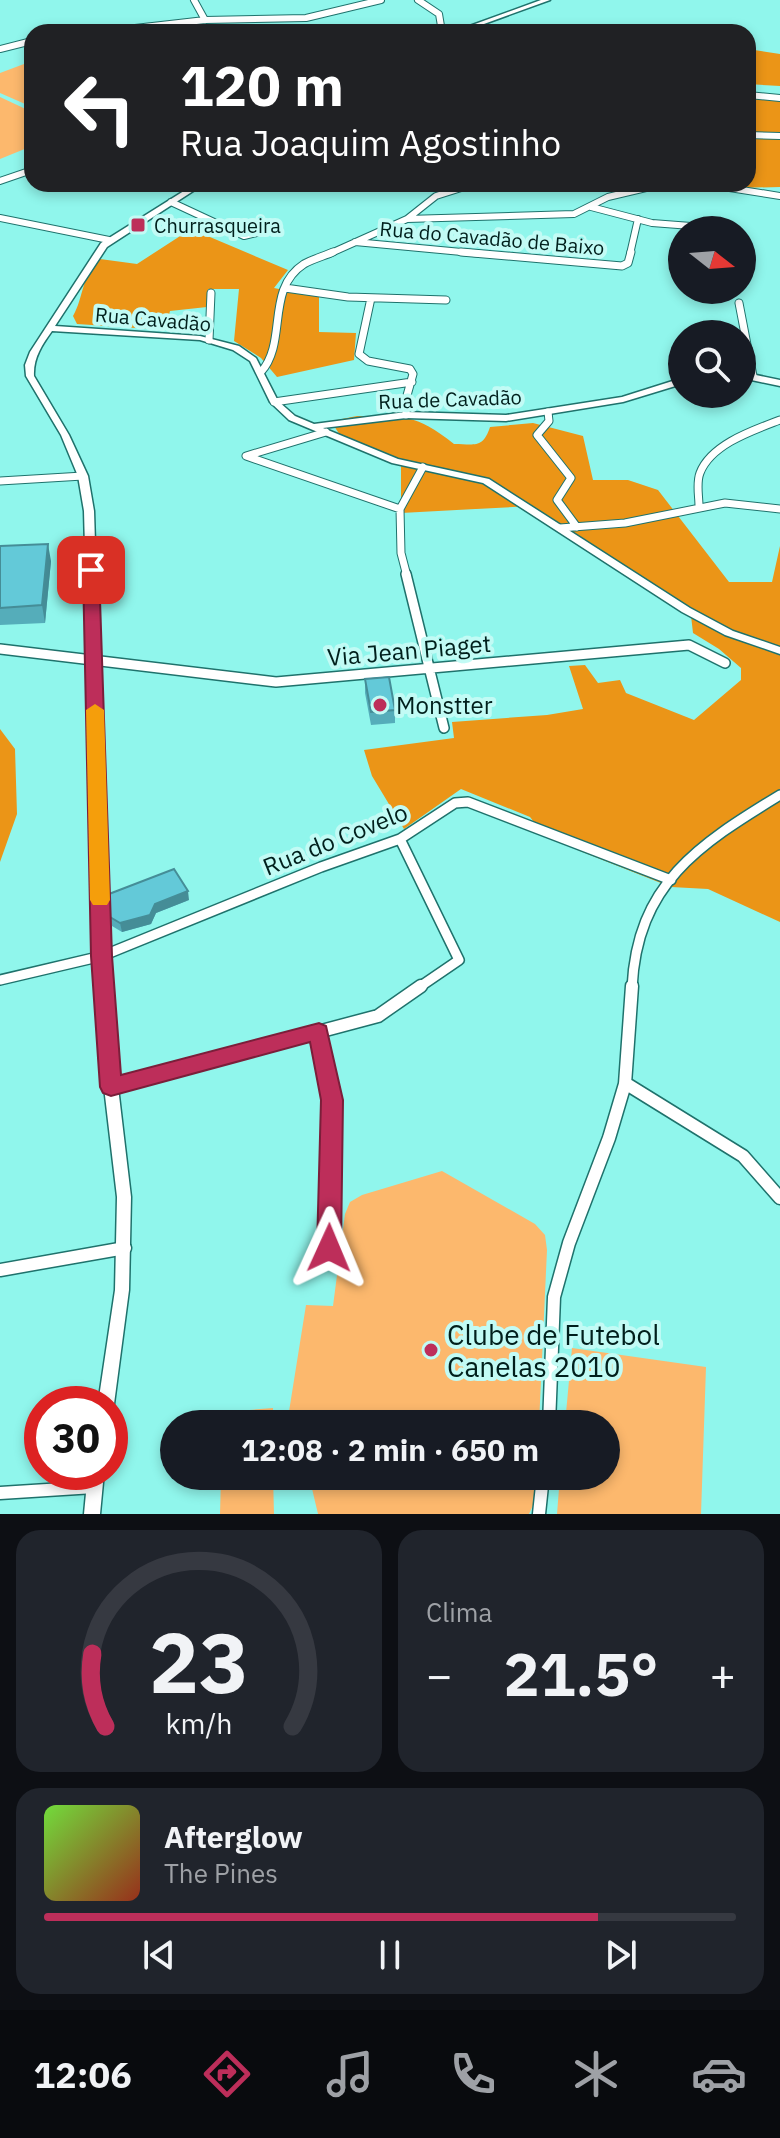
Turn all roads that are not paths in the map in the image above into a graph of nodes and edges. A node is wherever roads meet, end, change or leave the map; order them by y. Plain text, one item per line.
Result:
1 (194, 0) edge
2 (381, 0) edge
3 (418, 0) edge
4 (547, 0) edge
5 (205, 20) junction
6 (173, 24) edge
7 (441, 24) edge
8 (479, 24) edge
9 (24, 43) edge
10 (0, 49) edge
11 (756, 96) edge
12 (780, 98) edge
13 (756, 135) edge
14 (780, 136) edge
15 (24, 173) edge
16 (0, 181) edge
17 (187, 192) edge
18 (449, 192) edge
19 (624, 192) edge
20 (755, 192) edge
21 (780, 196) edge
22 (171, 202) junction
23 (591, 207) junction
24 (0, 218) edge
25 (407, 219) junction
26 (638, 219) junction
27 (668, 222) edge
28 (266, 231) dead end
29 (109, 240) junction
30 (355, 242) junction
31 (285, 288) junction
32 (211, 293) dead end
33 (371, 298) junction
34 (446, 300) dead end
35 (50, 328) junction
36 (209, 340) junction
37 (261, 372) junction
38 (756, 377) edge
39 (412, 382) junction
40 (780, 383) edge
41 (668, 385) edge
42 (274, 402) junction
43 (548, 412) junction
44 (406, 415) junction
45 (777, 423) edge
46 (311, 426) junction
47 (326, 432) junction
48 (423, 467) junction
49 (83, 476) junction
50 (0, 481) edge
51 (699, 506) junction
52 (400, 509) junction
53 (780, 509) edge
54 (577, 527) junction
55 (560, 528) junction
56 (0, 649) edge
57 (780, 651) edge
58 (93, 662) junction
59 (725, 663) dead end
60 (429, 669) junction
61 (444, 728) dead end
62 (780, 795) edge
63 (400, 839) junction
64 (671, 880) junction
65 (102, 956) junction
66 (0, 980) edge
67 (319, 1032) junction
68 (625, 1083) junction
69 (111, 1087) junction
70 (780, 1198) edge
71 (125, 1248) junction
72 (329, 1248) dead end
73 (0, 1270) edge
74 (108, 1386) edge
75 (550, 1410) edge
76 (24, 1490) edge
77 (94, 1490) edge
78 (542, 1490) edge
79 (0, 1493) edge
80 (92, 1514) edge
81 (539, 1514) edge

1 - 5 street
2 - 5 street
3 - 7 street
4 - 8 street
5 - 6 street
9 - 10 street
11 - 12 street
13 - 14 street
15 - 16 street
17 - 22 street
18 - 25 street
19 - 23 street
20 - 21 street
22 - 28 street
22 - 29 street
23 - 25 street
23 - 26 street
24 - 29 street
25 - 30 street
26 - 27 street
26 - 30 street, Rua do Cavadão de Baixo
29 - 35 street
30 - 31 street
31 - 33 street
31 - 37 street
32 - 36 street
33 - 34 street
33 - 39 street
35 - 36 street, Rua Cavadão
35 - 49 street
36 - 37 street, Rua Cavadão
37 - 42 street, Rua Cavadão
38 - 40 street
39 - 42 street
39 - 44 street
41 - 43 street, Rua de Cavadão
42 - 46 street
43 - 44 street, Rua de Cavadão
43 - 54 street
44 - 46 street, Rua de Cavadão
45 - 51 street
46 - 47 street
47 - 48 street
47 - 52 street
48 - 52 street
48 - 55 street
49 - 50 street
49 - 58 street
51 - 53 street
51 - 54 street
52 - 60 street
54 - 55 street
55 - 57 street
56 - 58 street, Via Jean Piaget
58 - 60 street, Via Jean Piaget
58 - 65 street
59 - 60 street, Via Jean Piaget
60 - 61 street
62 - 64 street
63 - 64 street, Rua do Covelo
63 - 65 street, Rua do Covelo
63 - 67 street
64 - 68 street
65 - 66 street, Rua do Covelo
65 - 69 street
67 - 69 street
67 - 72 street
68 - 70 street
68 - 75 street
69 - 71 street
71 - 73 street
71 - 74 street
76 - 79 street
77 - 80 street
78 - 81 street

